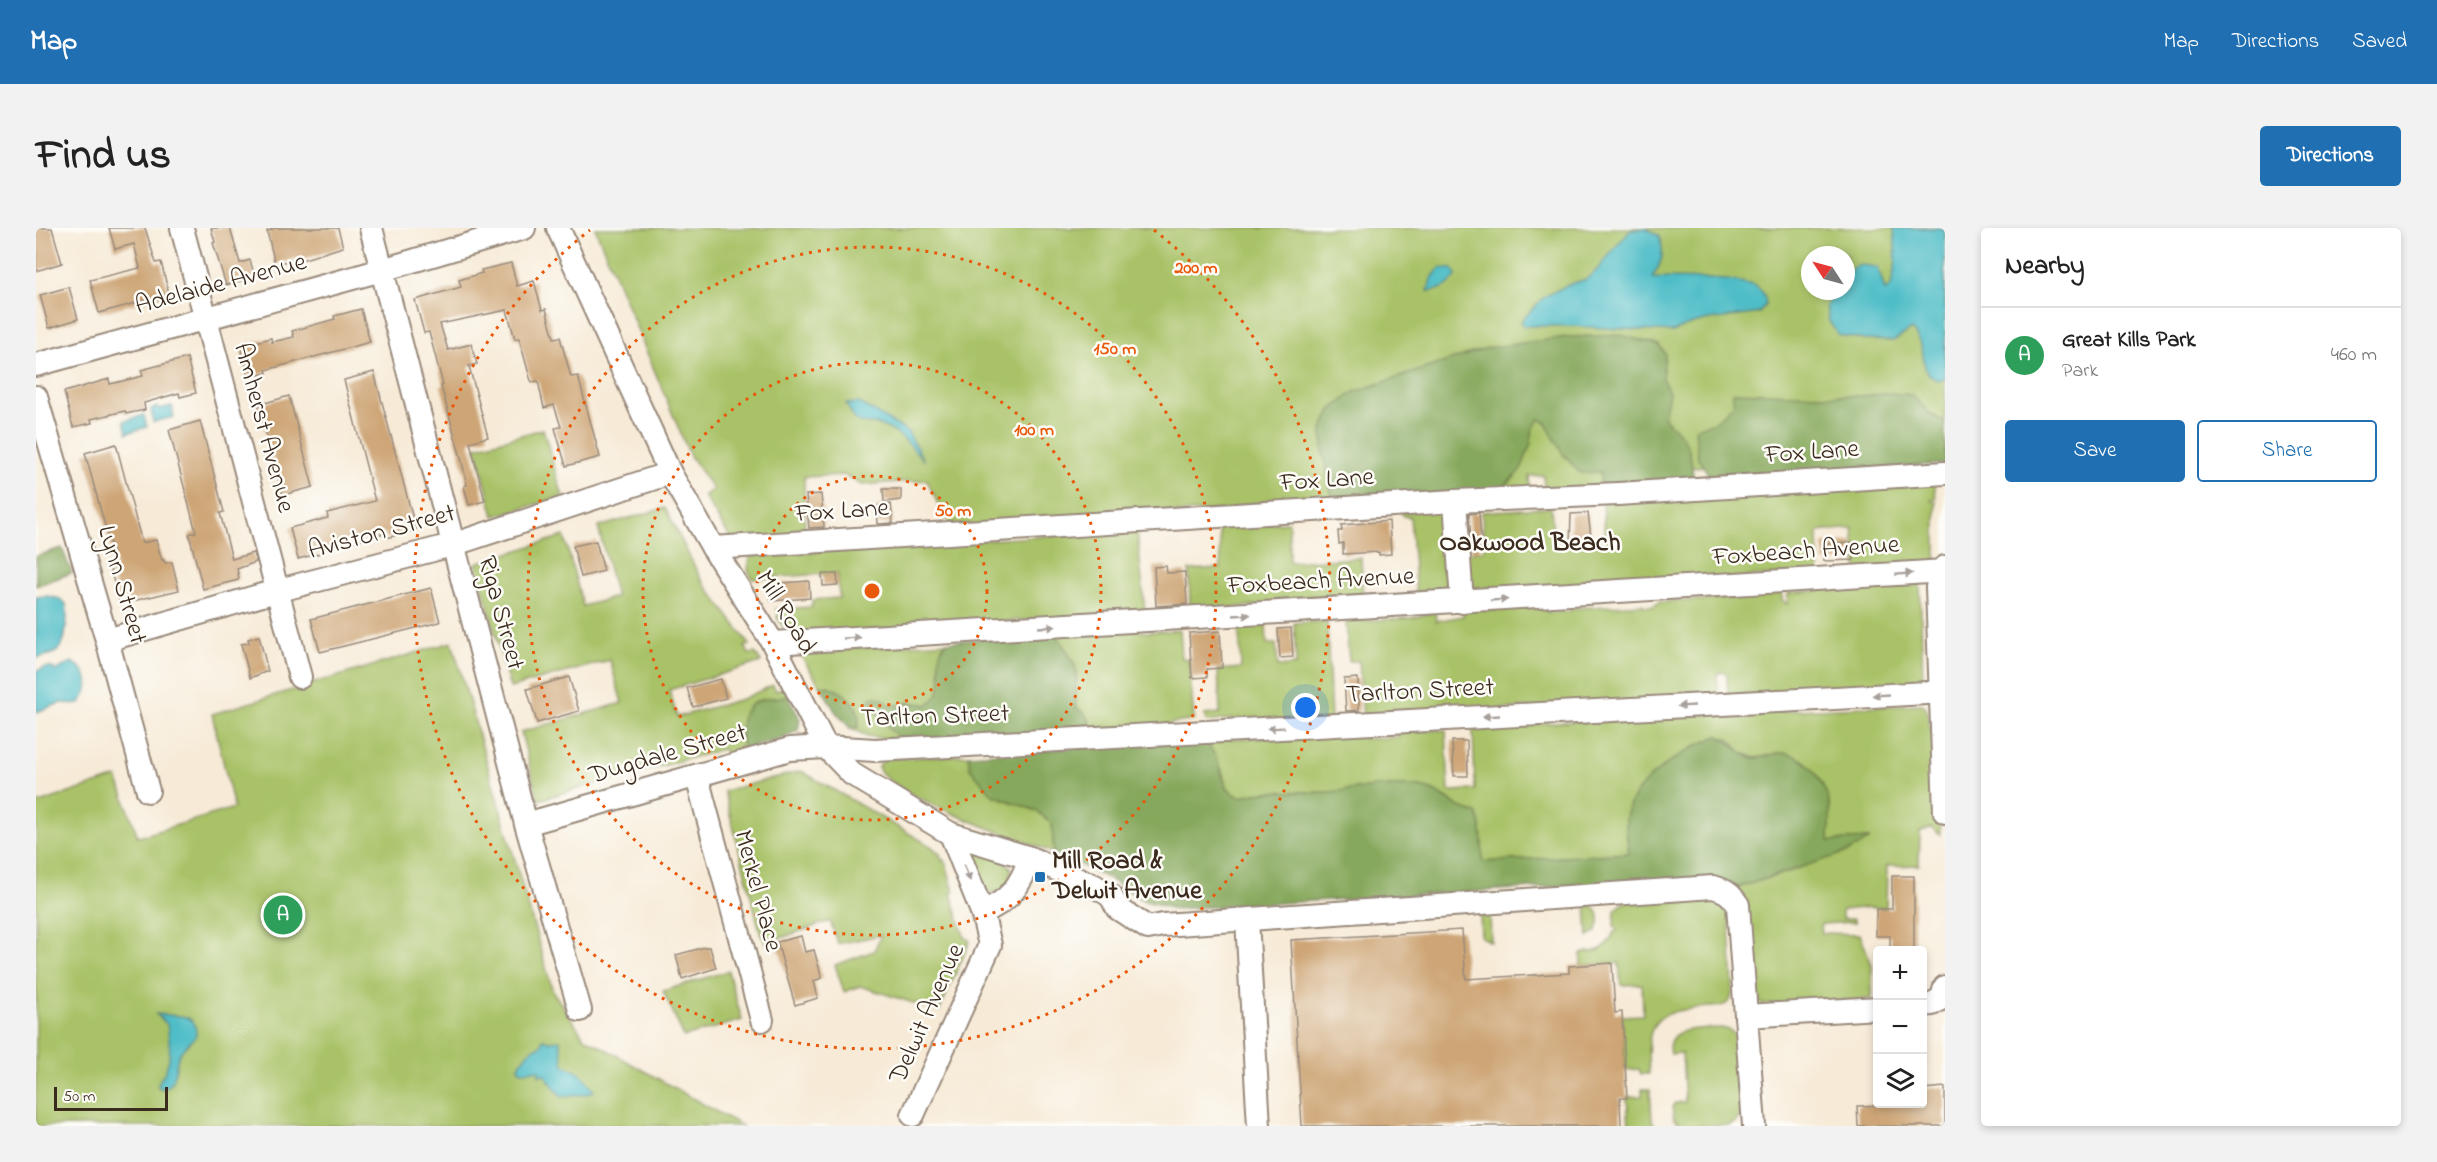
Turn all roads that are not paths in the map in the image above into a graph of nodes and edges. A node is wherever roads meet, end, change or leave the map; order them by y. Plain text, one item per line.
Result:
1 (182, 228) edge
2 (371, 228) edge
3 (524, 228) edge
4 (558, 228) edge
5 (382, 270) junction
6 (205, 318) junction
7 (36, 365) edge
8 (36, 397) edge
9 (670, 473) junction
10 (1945, 473) edge
11 (1455, 501) junction
12 (452, 545) junction
13 (713, 548) junction
14 (1944, 570) edge
15 (276, 591) junction
16 (1462, 602) junction
17 (107, 640) junction
18 (773, 643) junction
19 (300, 677) dead end
20 (1942, 692) edge
21 (826, 747) junction
22 (697, 777) junction
23 (148, 790) dead end
24 (1945, 812) edge
25 (526, 824) junction
26 (951, 834) junction
27 (1030, 858) junction
28 (1111, 896) junction
29 (982, 912) junction
30 (1247, 920) junction
31 (1163, 925) junction
32 (1945, 987) edge
33 (1927, 1005) edge
34 (1873, 1008) edge
35 (580, 1010) dead end
36 (1746, 1016) junction
37 (762, 1020) dead end
38 (913, 1115) dead end
39 (1259, 1126) edge
40 (1754, 1126) edge

1 - 6 street, Amherst Avenue
2 - 5 street, Riga Street
3 - 5 street, Adelaide Avenue
4 - 9 street, Mill Road
5 - 6 street, Adelaide Avenue
5 - 12 street, Riga Street
6 - 7 street, Adelaide Avenue
6 - 15 street, Amherst Avenue
8 - 17 street, Lynn Street
9 - 12 street, Aviston Street
9 - 13 street, Mill Road
10 - 11 street, Fox Lane
11 - 13 street, Fox Lane
11 - 16 street
12 - 15 street, Aviston Street
12 - 25 street, Riga Street
13 - 18 street, Mill Road
16 -> 14 street, Foxbeach Avenue
14 - 20 street
15 - 17 street, Aviston Street
15 - 19 street, Amherst Avenue
18 -> 16 street, Foxbeach Avenue
17 - 23 street, Lynn Street
18 - 21 street, Mill Road
20 -> 21 street, Tarlton Street
20 - 24 street
21 - 22 street, Dugdale Street
21 - 26 street, Mill Road
22 - 25 street, Dugdale Street
22 - 37 street, Merkel Place
25 - 35 street, Riga Street
26 - 27 street, Mill Road
26 -> 29 street, Delwit Avenue
27 - 28 street, Mill Road
27 - 29 street
28 - 31 street
28 - 31 street
29 - 38 street, Delwit Avenue
30 - 31 street
30 - 36 street
30 - 39 street
32 - 33 street
34 - 36 street
36 - 40 street

